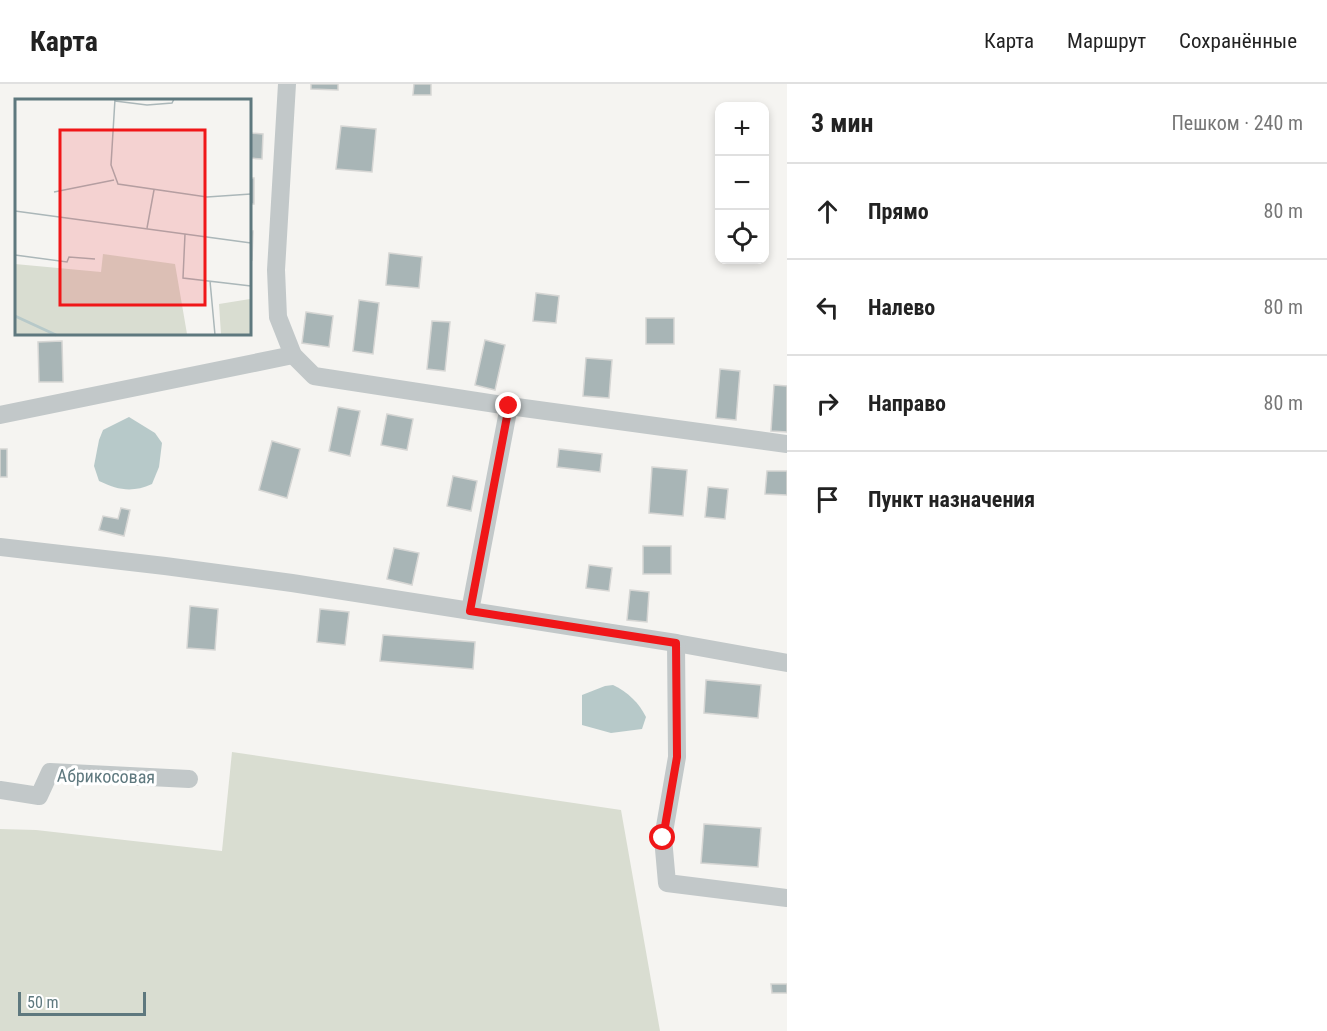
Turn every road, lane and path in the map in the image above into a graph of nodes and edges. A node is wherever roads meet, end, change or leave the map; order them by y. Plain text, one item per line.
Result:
1 (287, 84) edge
2 (293, 355) junction
3 (509, 406) junction
4 (0, 415) edge
5 (787, 444) edge
6 (0, 548) edge
7 (470, 611) junction
8 (676, 643) junction
9 (787, 663) edge
10 (189, 778) dead end
11 (0, 790) edge
12 (787, 898) edge

1 - 2 street
2 - 3 street
2 - 4 street
3 - 5 street
3 - 7 street
6 - 7 street
7 - 8 street
8 - 9 street
8 - 12 street
10 - 11 street, Абрикосовая

